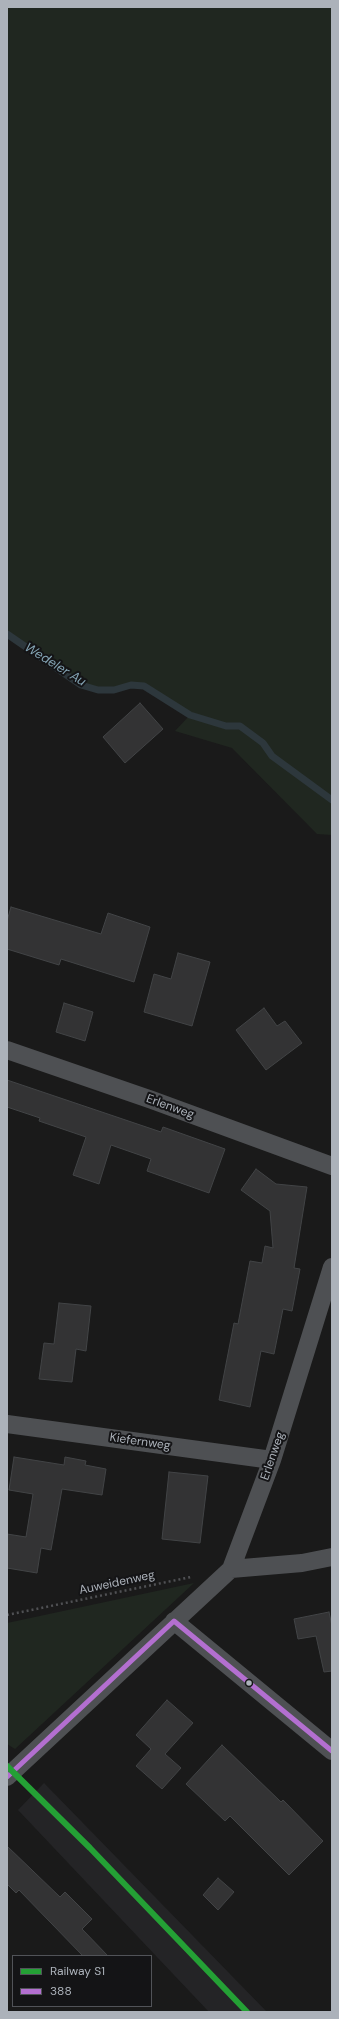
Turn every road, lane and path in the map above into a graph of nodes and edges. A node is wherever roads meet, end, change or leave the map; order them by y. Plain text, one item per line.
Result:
1 (7, 1050) edge
2 (332, 1166) edge
3 (332, 1268) edge
4 (7, 1424) edge
5 (272, 1460) junction
6 (332, 1557) edge
7 (231, 1569) junction
8 (192, 1577) dead end
9 (7, 1615) edge
10 (174, 1621) junction
11 (332, 1751) edge
12 (7, 1777) edge

1 - 2 street, Erlenweg
3 - 5 street, Erlenweg
4 - 5 street, Kiefernweg
5 - 7 street, Erlenweg
6 - 7 street
7 - 10 street, Erlenweg
8 - 9 path, Auweidenweg
10 - 11 street
10 - 12 street, Erlenweg

